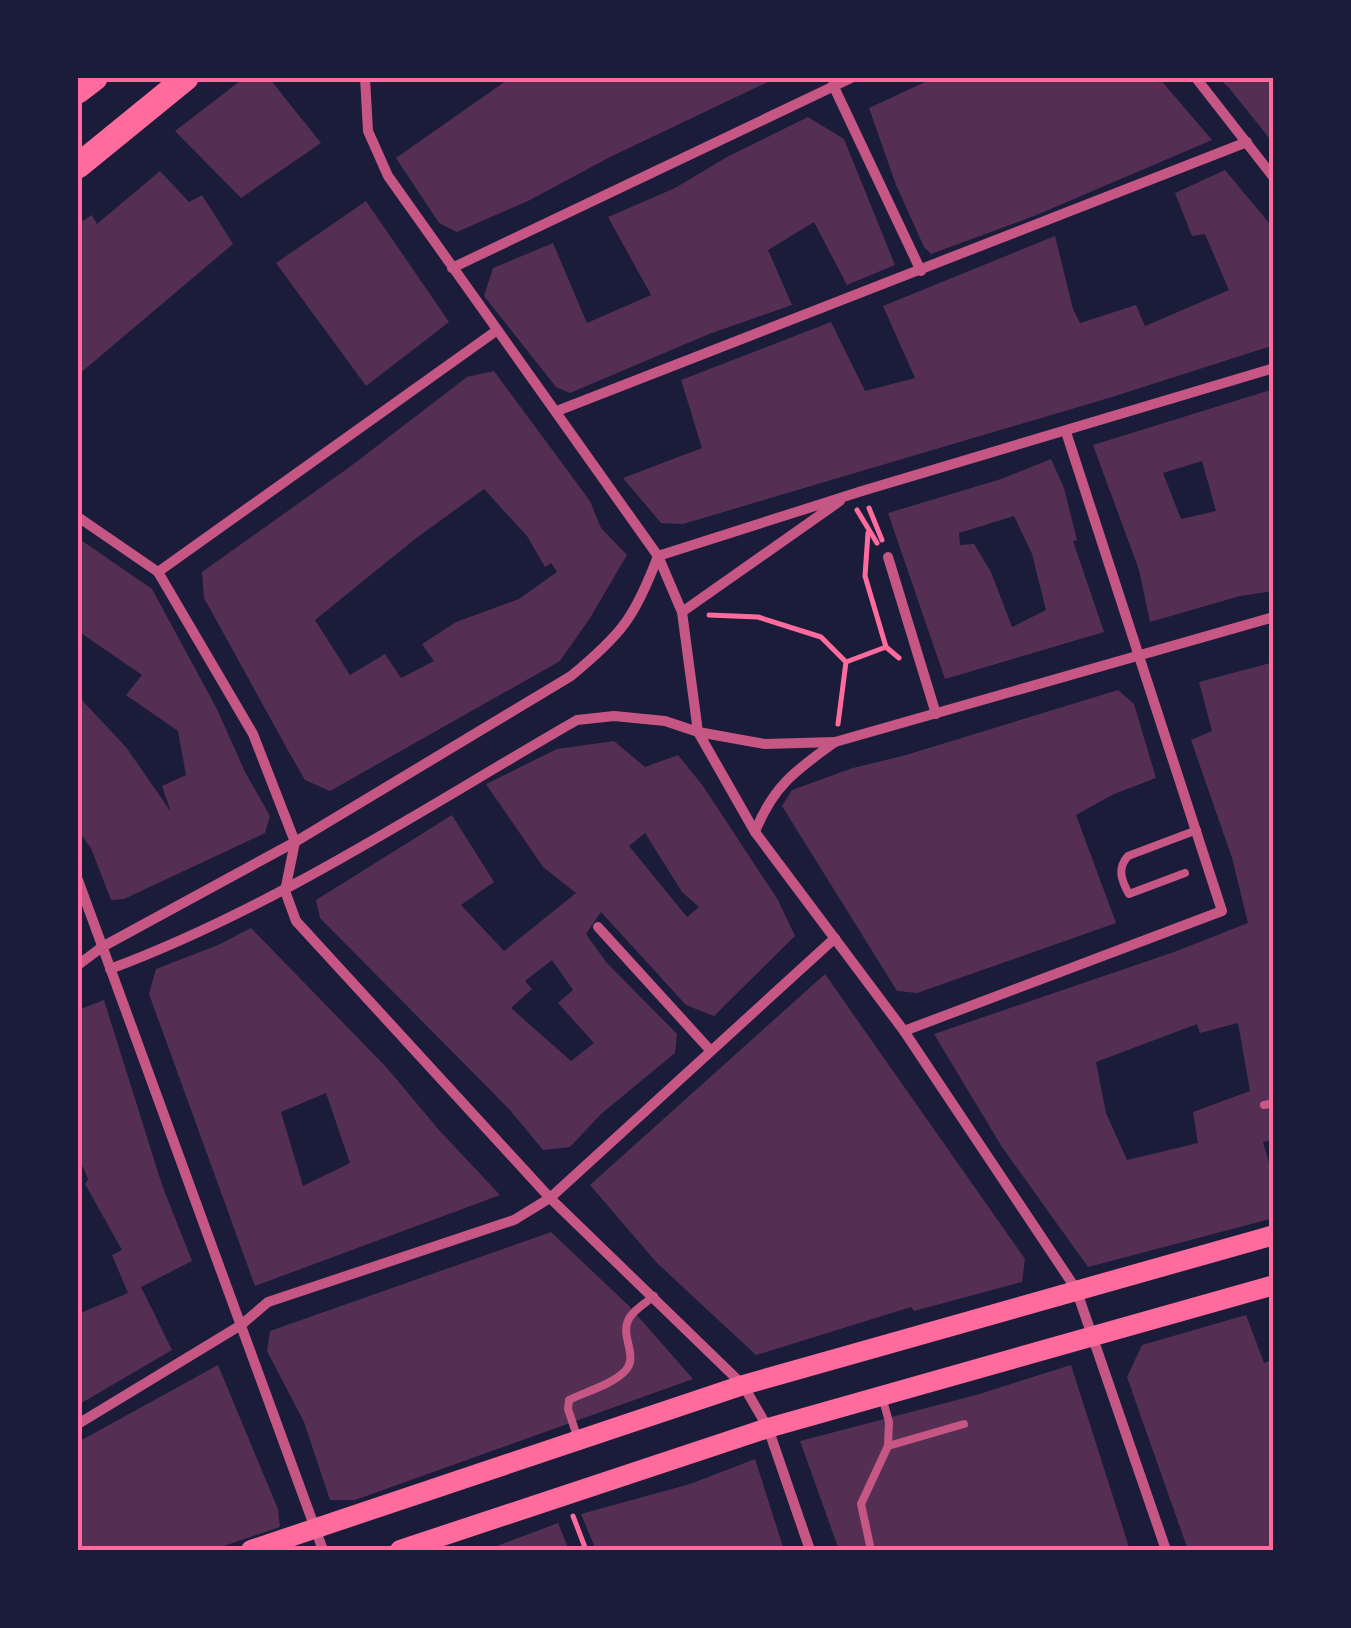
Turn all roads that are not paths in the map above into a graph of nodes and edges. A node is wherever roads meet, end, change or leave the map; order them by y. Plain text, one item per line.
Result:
1 (95, 78) edge
2 (186, 78) edge
3 (365, 78) edge
4 (850, 78) edge
5 (1196, 78) edge
6 (833, 85) junction
7 (78, 91) edge
8 (1246, 142) junction
9 (78, 166) edge
10 (1274, 178) edge
11 (452, 268) junction
12 (921, 271) junction
13 (496, 331) junction
14 (1274, 368) edge
15 (556, 412) junction
16 (1066, 432) junction
17 (849, 495) junction
18 (78, 517) edge
19 (658, 556) junction
20 (888, 557) road end
21 (158, 572) junction
22 (682, 612) junction
23 (1274, 616) edge
24 (1137, 654) junction
25 (936, 714) junction
26 (698, 732) junction
27 (836, 742) junction
28 (1197, 830) junction
29 (756, 832) junction
30 (295, 842) junction
31 (1185, 873) dead end
32 (78, 880) edge
33 (285, 891) junction
34 (598, 927) dead end
35 (835, 938) junction
36 (102, 946) junction
37 (78, 966) edge
38 (110, 970) junction
39 (904, 1031) junction
40 (710, 1050) junction
41 (550, 1198) junction
42 (1274, 1235) edge
43 (1274, 1285) edge
44 (1076, 1289) junction
45 (654, 1296) junction
46 (241, 1324) junction
47 (1093, 1335) junction
48 (744, 1385) junction
49 (882, 1396) junction
50 (78, 1424) edge
51 (964, 1424) dead end
52 (768, 1428) junction
53 (579, 1440) junction
54 (888, 1446) junction
55 (314, 1529) junction
56 (251, 1550) edge
57 (323, 1550) edge
58 (400, 1550) edge
59 (810, 1550) edge
60 (871, 1550) edge
61 (1166, 1550) edge

1 - 7 main road
2 - 9 main road
3 - 11 street
4 - 6 street
5 - 8 street
6 - 11 street
6 - 12 street
8 - 10 street
8 - 12 street
11 - 13 street
12 - 15 street
13 - 15 street
13 - 21 street
14 - 16 street
15 - 19 street
16 - 17 street
16 - 24 street
17 - 19 street
17 - 22 street
18 - 21 street
19 - 22 street
19 - 30 street
20 - 25 street
21 - 30 street
22 - 26 street
23 - 24 street
24 - 25 street
24 - 28 street
25 - 27 street
26 - 27 street
26 - 29 street
26 - 33 street
27 - 29 street
28 - 31 lane
28 - 39 street
29 - 35 street
30 - 33 street
30 - 36 street
32 - 36 street
33 - 38 street
33 - 41 street
34 - 40 street
35 - 39 street
35 - 40 street
36 - 37 street
36 - 38 street
38 - 46 street
39 - 44 street
40 - 41 street
41 - 45 street
41 - 46 street
42 - 44 main road
43 - 47 main road
44 - 47 street
44 - 48 main road
45 - 48 street
45 - 53 lane
46 - 50 street
46 - 55 street
47 - 49 main road
47 - 61 street
48 - 52 street
48 - 53 main road
49 - 52 main road
49 - 54 lane
51 - 54 lane
52 - 58 main road
52 - 59 street
53 - 55 main road
54 - 60 lane
55 - 56 main road
55 - 57 street

